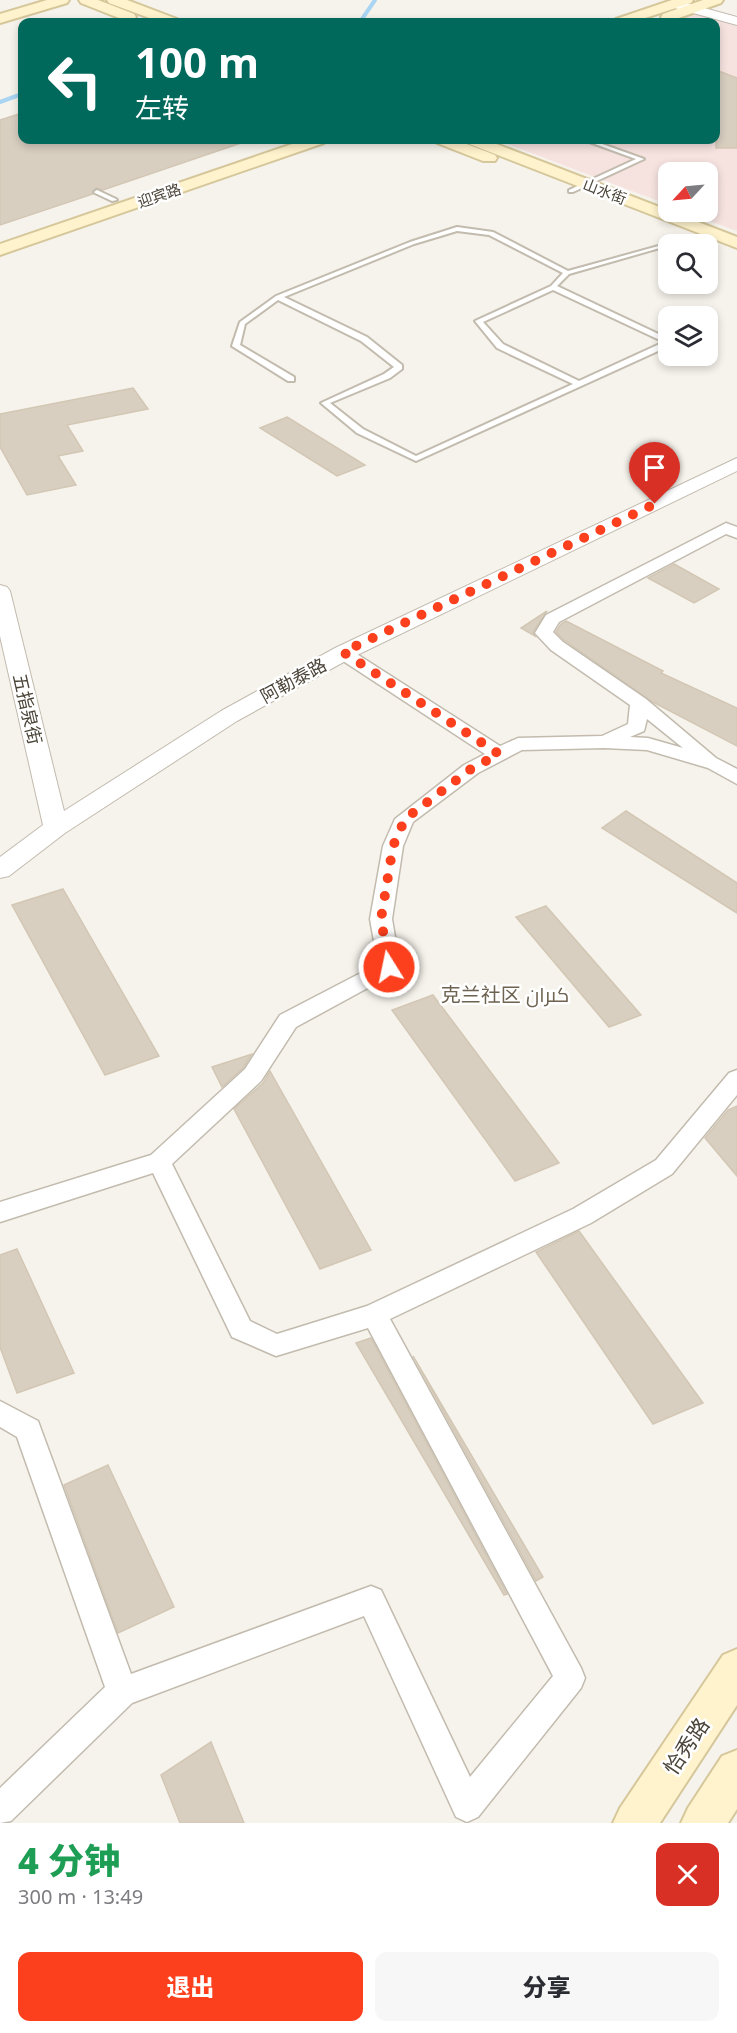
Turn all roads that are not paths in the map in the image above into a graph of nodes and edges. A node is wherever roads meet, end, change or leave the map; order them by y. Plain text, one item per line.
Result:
1 (41, 0) edge
2 (62, 0) edge
3 (86, 0) edge
4 (114, 0) edge
5 (716, 0) edge
6 (685, 4) edge
7 (0, 12) edge
8 (0, 18) edge
9 (133, 18) edge
10 (161, 18) edge
11 (635, 18) edge
12 (659, 18) edge
13 (737, 21) edge
14 (276, 144) edge
15 (306, 144) edge
16 (454, 144) edge
17 (482, 144) edge
18 (598, 144) edge
19 (578, 187) junction
20 (97, 192) dead end
21 (114, 200) junction
22 (680, 234) edge
23 (0, 240) edge
24 (737, 243) edge
25 (658, 247) edge
26 (718, 249) edge
27 (0, 250) edge
28 (737, 257) edge
29 (567, 273) junction
30 (553, 287) junction
31 (278, 297) junction
32 (658, 338) edge
33 (658, 348) edge
34 (291, 379) dead end
35 (579, 384) junction
36 (737, 464) edge
37 (737, 533) edge
38 (0, 591) edge
39 (343, 652) junction
40 (639, 703) junction
41 (604, 742) junction
42 (499, 754) junction
43 (715, 764) junction
44 (737, 778) edge
45 (56, 827) junction
46 (0, 870) edge
47 (737, 1079) edge
48 (159, 1162) junction
49 (0, 1212) edge
50 (374, 1315) junction
51 (0, 1413) edge
52 (737, 1669) edge
53 (122, 1692) junction
54 (737, 1771) edge
55 (0, 1810) edge
56 (635, 1823) edge
57 (703, 1823) edge

1 - 7 main road
2 - 8 main road
3 - 9 main road
4 - 10 main road
5 - 6 main road
6 - 11 main road
6 - 12 main road
6 - 13 street
14 - 21 main road, 迎宾路
15 - 27 main road, 迎宾路
16 - 19 main road, 山水街
17 - 19 main road, 山水街
18 - 19 lane
19 - 22 main road, 山水街
19 - 24 main road, 山水街
20 - 21 lane
21 - 23 main road, 迎宾路
25 - 29 lane
26 - 28 main road, 山水街
29 - 30 lane
29 - 31 lane
30 - 32 lane
30 - 35 lane
31 - 34 lane
31 - 35 lane
33 - 35 lane
36 - 39 street, 阿勒泰路
37 - 40 street
38 - 45 street, 五指泉街
39 - 42 street
39 - 45 street, 阿勒泰路
40 - 41 street
40 - 43 street
41 - 42 street
41 - 43 street
42 - 48 street
43 - 44 street
45 - 46 street, 阿勒泰路
47 - 50 street
48 - 49 street
48 - 50 street
50 - 53 street
51 - 53 street
52 - 56 main road, 恰秀路
53 - 55 street
54 - 57 main road

